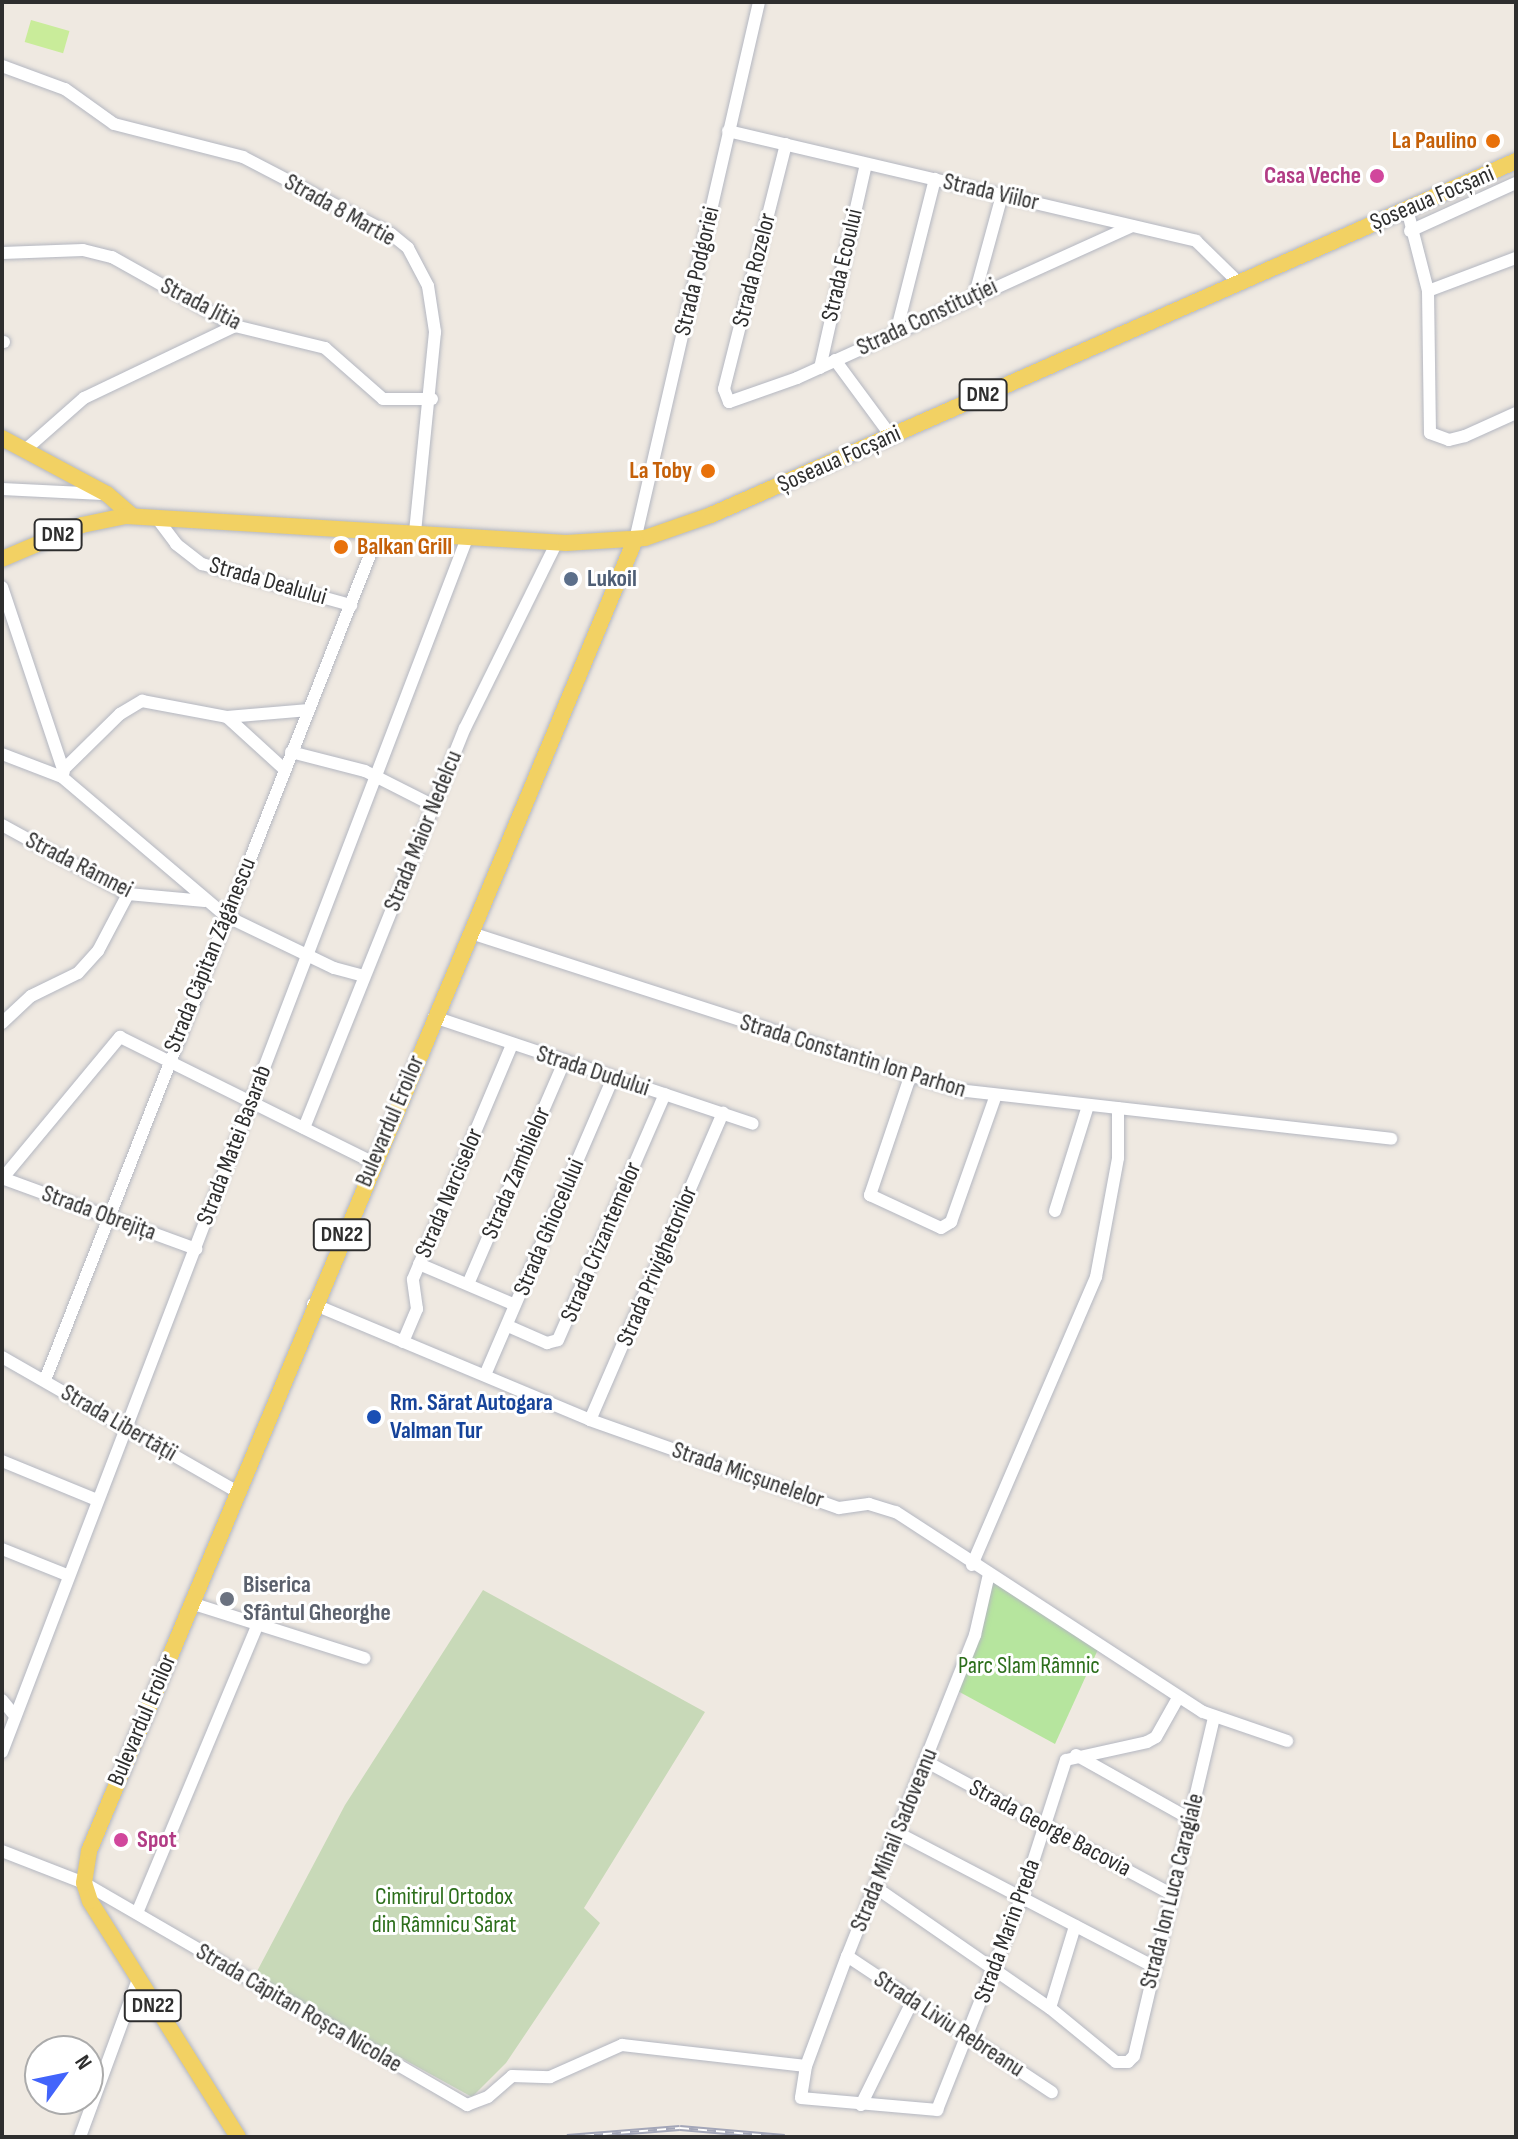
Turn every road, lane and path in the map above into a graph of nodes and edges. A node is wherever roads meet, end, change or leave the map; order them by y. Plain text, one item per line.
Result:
1 (759, 2) edge
2 (2, 66) edge
3 (728, 131) junction
4 (786, 144) junction
5 (1516, 161) edge
6 (866, 164) junction
7 (935, 179) junction
8 (1516, 183) edge
9 (1002, 195) junction
10 (1407, 209) junction
11 (1132, 226) junction
12 (1410, 231) junction
13 (2, 253) edge
14 (1516, 258) edge
15 (1237, 281) junction
16 (1428, 291) junction
17 (975, 294) junction
18 (235, 326) junction
19 (897, 329) junction
20 (835, 360) junction
21 (820, 368) junction
22 (723, 396) joint
23 (432, 399) junction
24 (1516, 413) edge
25 (891, 436) junction
26 (2, 438) edge
27 (25, 450) junction
28 (2, 489) edge
29 (107, 494) junction
30 (124, 517) junction
31 (156, 517) junction
32 (379, 532) junction
33 (415, 534) junction
34 (467, 538) junction
35 (635, 540) junction
36 (557, 542) junction
37 (2, 559) edge
38 (2, 587) edge
39 (351, 605) junction
40 (309, 710) junction
41 (227, 717) junction
42 (291, 752) junction
43 (2, 754) edge
44 (284, 769) junction
45 (64, 772) junction
46 (374, 775) junction
47 (432, 805) junction
48 (3, 828) edge
49 (128, 894) junction
50 (206, 901) junction
51 (226, 916) junction
52 (471, 933) junction
53 (307, 955) junction
54 (364, 976) junction
55 (434, 1017) junction
56 (2, 1023) edge
57 (512, 1045) junction
58 (169, 1058) junction
59 (564, 1062) junction
60 (910, 1077) junction
61 (613, 1078) junction
62 (665, 1094) junction
63 (995, 1098) junction
64 (251, 1100) junction
65 (1088, 1106) junction
66 (1118, 1108) junction
67 (723, 1113) junction
68 (753, 1124) dead end
69 (304, 1128) junction
70 (1391, 1139) dead end
71 (372, 1162) junction
72 (2, 1178) edge
73 (1055, 1211) dead end
74 (110, 1216) junction
75 (196, 1249) junction
76 (419, 1264) junction
77 (468, 1284) junction
78 (313, 1304) junction
79 (515, 1305) junction
80 (508, 1326) junction
81 (403, 1342) junction
82 (2, 1357) edge
83 (485, 1375) junction
84 (45, 1380) junction
85 (590, 1420) junction
86 (125, 1427) junction
87 (2, 1461) edge
88 (236, 1491) junction
89 (97, 1500) junction
90 (2, 1549) edge
91 (972, 1565) junction
92 (989, 1574) junction
93 (67, 1575) junction
94 (191, 1603) junction
95 (259, 1622) junction
96 (364, 1658) dead end
97 (1178, 1698) junction
98 (2, 1700) edge
99 (15, 1716) junction
100 (1214, 1718) junction
101 (5, 1737) edge
102 (1287, 1741) dead end
103 (2, 1752) edge
104 (1076, 1755) junction
105 (927, 1762) junction
106 (1190, 1819) junction
107 (1046, 1825) junction
108 (898, 1833) junction
109 (2, 1851) edge
110 (84, 1883) junction
111 (875, 1887) junction
112 (1173, 1895) junction
113 (1021, 1899) junction
114 (137, 1913) junction
115 (1075, 1926) junction
116 (847, 1956) junction
117 (1154, 1967) junction
118 (995, 1968) junction
119 (137, 1982) junction
120 (913, 2000) junction
121 (1050, 2008) junction
122 (968, 2036) junction
123 (806, 2066) junction
124 (1052, 2092) dead end
125 (861, 2105) junction
126 (234, 2131) edge
127 (80, 2137) edge

1 - 3 street, Strada Podgoriei
2 - 23 street, Strada 8 Martie
3 - 4 street, Strada Viilor
3 - 35 street, Strada Podgoriei
4 - 6 street, Strada Viilor
4 - 22 street, Strada Rozelor
5 - 10 main road, Șoseaua Focșani / DN2
6 - 7 street, Strada Viilor
6 - 21 street, Strada Ecoului
7 - 9 street, Strada Viilor
7 - 19 street
8 - 12 street
9 - 11 street, Strada Viilor
9 - 17 street
10 - 12 street
10 - 15 main road, Șoseaua Focșani / DN2
11 - 15 street, Strada Viilor
11 - 17 street, Strada Constituției
12 - 16 street
13 - 18 street, Strada Jitia
14 - 16 street
15 - 25 main road, Șoseaua Focșani / DN2
16 - 24 street
17 - 19 street, Strada Constituției
18 - 23 street, Strada Jitia
18 - 27 street
19 - 20 street, Strada Constituției
20 - 21 street, Strada Constituției
20 - 25 street
21 - 22 street, Strada Constituției
23 - 33 street, Strada 8 Martie
25 - 35 main road, Șoseaua Focșani / DN2
26 - 27 main road
27 - 29 main road
28 - 29 street
29 - 30 main road
30 - 31 main road, Șoseaua Focșani / DN2
30 - 37 main road, DN2
31 - 32 main road, Șoseaua Focșani / DN2
31 - 39 street, Strada Dealului
32 - 33 main road, Șoseaua Focșani / DN2
32 - 39 street, Strada Căpitan Zăgănescu
33 - 34 main road, Șoseaua Focșani / DN2
34 - 36 main road, Șoseaua Focșani / DN2
34 - 46 street, Strada Matei Basarab
35 - 36 main road, Șoseaua Focșani / DN2
35 - 52 main road, Bulevardul Eroilor / DN22
36 - 47 street, Strada Maior Nedelcu
38 - 45 street
39 - 40 street, Strada Căpitan Zăgănescu
40 - 41 street
40 - 42 street, Strada Căpitan Zăgănescu
41 - 44 street
41 - 45 street
42 - 44 street, Strada Căpitan Zăgănescu
42 - 46 street
43 - 45 street
44 - 51 street, Strada Căpitan Zăgănescu
45 - 50 street
46 - 47 street
46 - 53 street, Strada Matei Basarab
47 - 54 street, Strada Maior Nedelcu
48 - 49 street, Strada Râmnei
49 - 50 street, Strada Râmnei
49 - 56 street
50 - 51 street
51 - 53 street
51 - 58 street, Strada Căpitan Zăgănescu
52 - 55 main road, Bulevardul Eroilor / DN22
52 - 60 street, Strada Constantin Ion Parhon
53 - 54 street
53 - 64 street, Strada Matei Basarab
54 - 69 street, Strada Maior Nedelcu
55 - 57 street, Strada Dudului
55 - 71 main road, Bulevardul Eroilor / DN22
57 - 59 street, Strada Dudului
57 - 76 street, Strada Narciselor
58 - 64 street
58 - 72 street
58 - 74 street, Strada Căpitan Zăgănescu
59 - 61 street, Strada Dudului
59 - 77 street, Strada Zambilelor
60 - 63 street, Strada Constantin Ion Parhon
60 - 63 street
61 - 62 street, Strada Dudului
61 - 79 street, Strada Ghiocelului
62 - 67 street, Strada Dudului
62 - 80 street, Strada Crizantemelor
63 - 65 street, Strada Constantin Ion Parhon
64 - 69 street
64 - 75 street, Strada Matei Basarab
65 - 66 street, Strada Constantin Ion Parhon
65 - 73 street
66 - 70 street, Strada Constantin Ion Parhon
66 - 91 street
67 - 68 street, Strada Dudului
67 - 85 street, Strada Privighetorilor
69 - 71 street
71 - 78 main road, Bulevardul Eroilor / DN22
72 - 74 street, Strada Obrejița
74 - 75 street, Strada Obrejița
74 - 84 street, Strada Căpitan Zăgănescu
75 - 86 street, Strada Matei Basarab
76 - 77 street
76 - 81 street, Strada Narciselor
77 - 79 street
78 - 81 street, Strada Micșunelelor
78 - 88 main road, Bulevardul Eroilor / DN22
79 - 80 street, Strada Ghiocelului
80 - 83 street, Strada Ghiocelului
81 - 83 street, Strada Micșunelelor
82 - 84 street, Strada Libertății
83 - 85 street, Strada Micșunelelor
84 - 86 street, Strada Libertății
85 - 91 street, Strada Micșunelelor
86 - 88 street, Strada Libertății
86 - 89 street, Strada Matei Basarab
87 - 89 street
88 - 94 main road, Bulevardul Eroilor / DN22
89 - 93 street, Strada Matei Basarab
90 - 93 street
91 - 92 street, Strada Micșunelelor
92 - 97 street, Strada Micșunelelor
92 - 105 street, Strada Mihail Sadoveanu
93 - 99 street, Strada Matei Basarab
94 - 95 street
94 - 110 main road, Bulevardul Eroilor / DN22
95 - 96 street
95 - 114 street
97 - 100 street, Strada Micșunelelor
97 - 104 street
98 - 99 street
99 - 101 street, Strada Matei Basarab
100 - 102 street, Strada Micșunelelor
100 - 106 street, Strada Ion Luca Caragiale
101 - 103 street, Strada Matei Basarab
104 - 106 street
104 - 107 street, Strada Marin Preda
105 - 107 street, Strada George Bacovia
105 - 108 street, Strada Mihail Sadoveanu
106 - 112 street, Strada Ion Luca Caragiale
107 - 112 street, Strada George Bacovia
107 - 113 street, Strada Marin Preda
108 - 111 street, Strada Mihail Sadoveanu
108 - 113 street
109 - 110 street, Strada Căpitan Roșca Nicolae
110 - 114 street, Strada Căpitan Roșca Nicolae
110 - 119 main road, DN22
111 - 116 street, Strada Mihail Sadoveanu
111 - 118 street
112 - 117 street, Strada Ion Luca Caragiale
113 - 115 street
113 - 118 street, Strada Marin Preda
114 - 123 street, Strada Căpitan Roșca Nicolae
115 - 117 street
115 - 121 street
116 - 120 street, Strada Liviu Rebreanu
116 - 123 street, Strada Mihail Sadoveanu
117 - 121 street, Strada Ion Luca Caragiale
118 - 121 street
118 - 122 street, Strada Marin Preda
119 - 126 main road, DN22
119 - 127 street
120 - 122 street, Strada Liviu Rebreanu
120 - 125 street
122 - 124 street, Strada Liviu Rebreanu
122 - 125 street, Strada Marin Preda
123 - 125 street, Strada Mihail Sadoveanu

